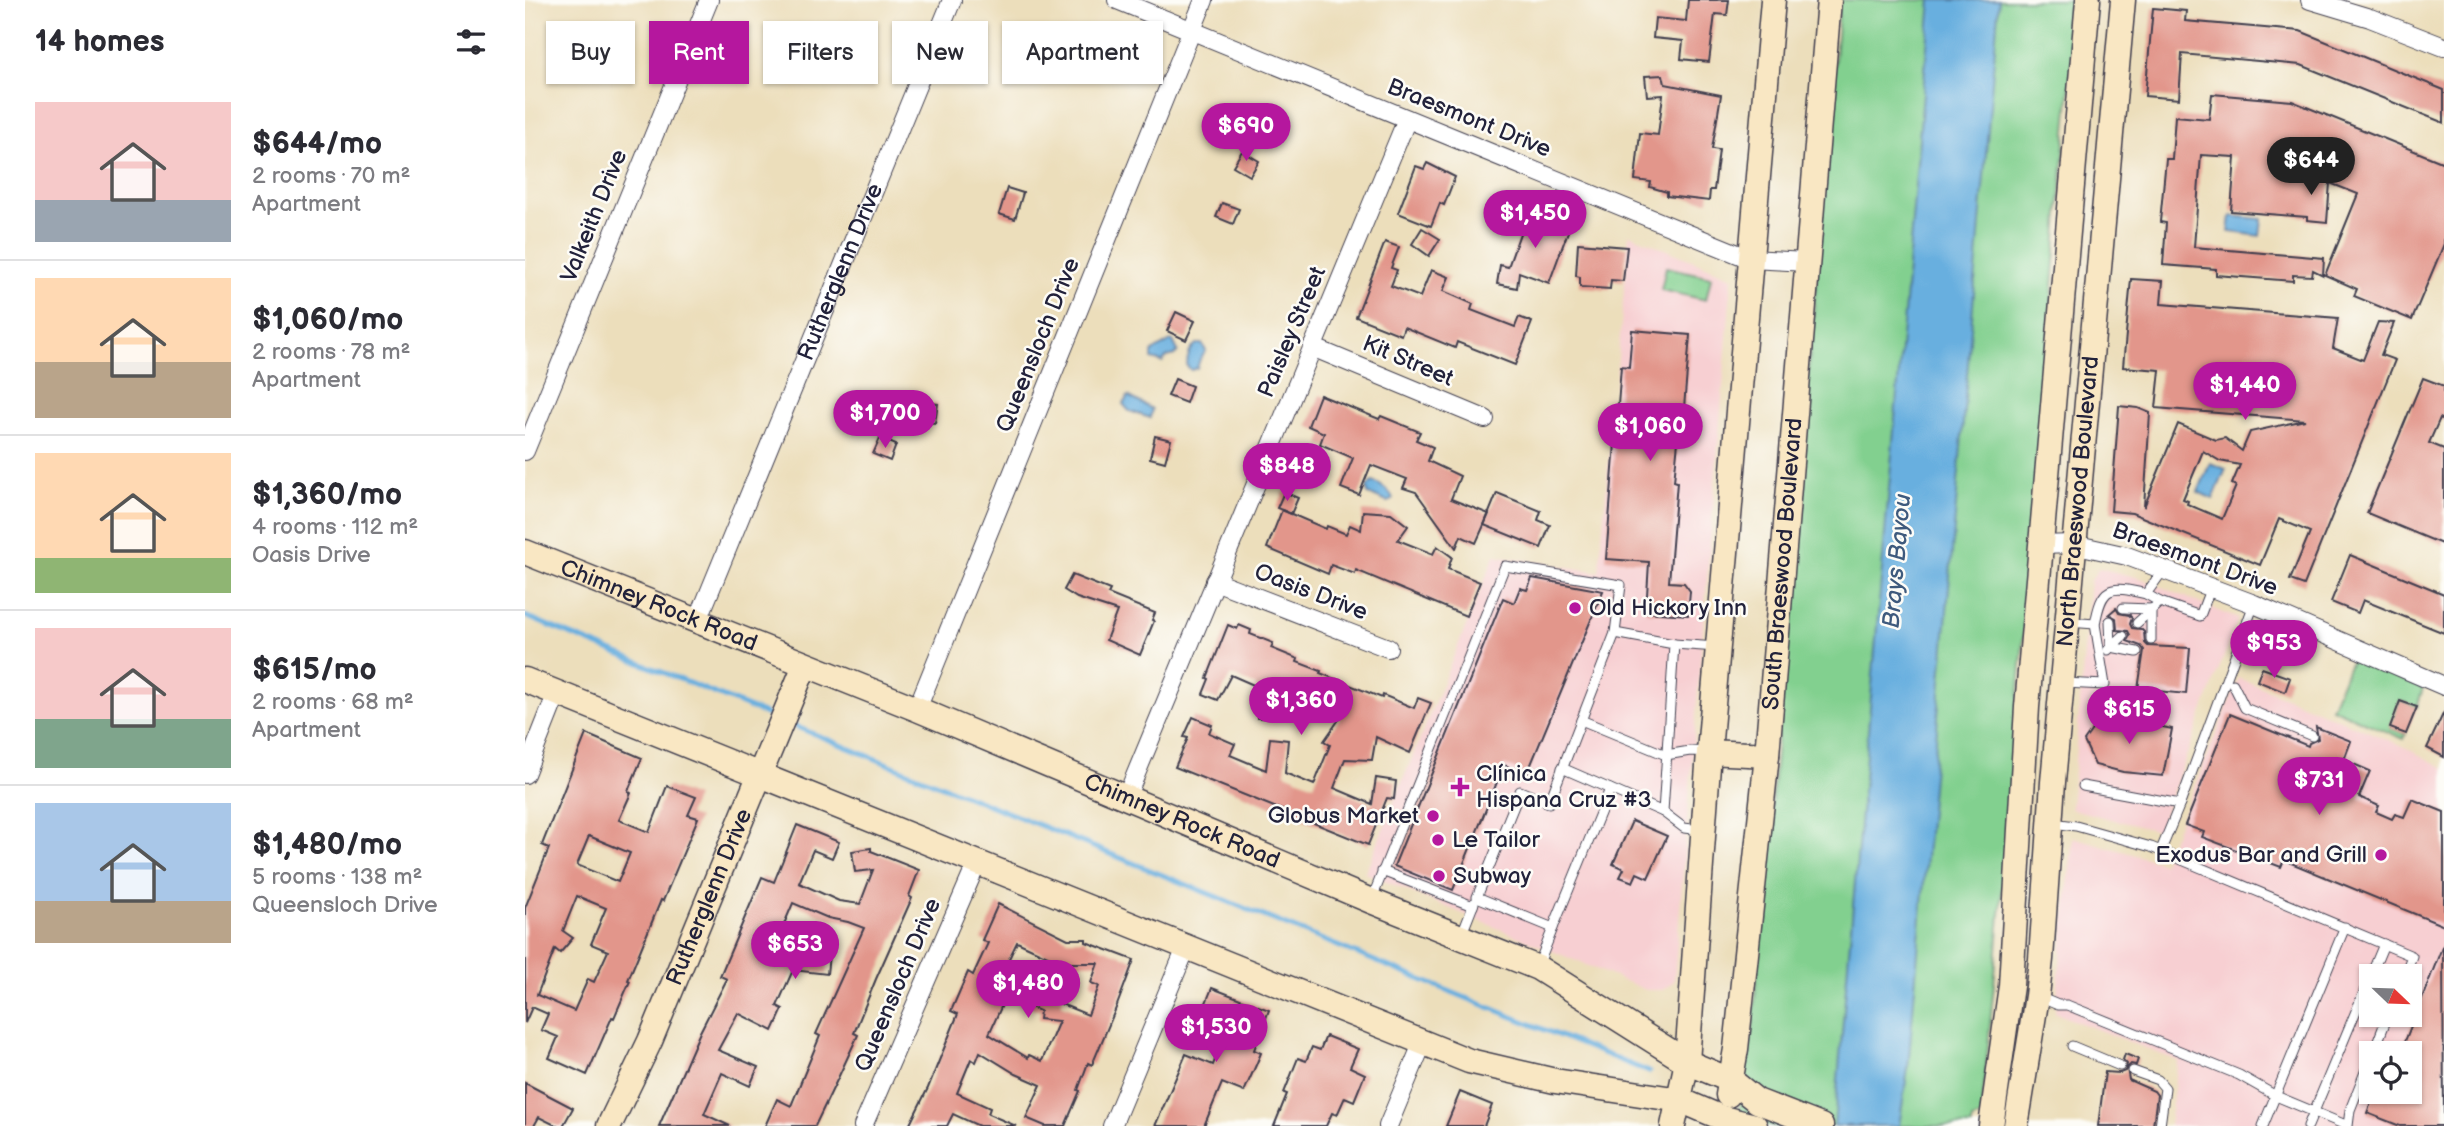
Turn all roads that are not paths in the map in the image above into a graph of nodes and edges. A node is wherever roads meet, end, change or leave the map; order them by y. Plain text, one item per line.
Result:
1 (709, 0) edge
2 (952, 0) edge
3 (1117, 0) edge
4 (1204, 0) edge
5 (1773, 0) edge
6 (1829, 0) edge
7 (2088, 0) edge
8 (2123, 0) edge
9 (2310, 0) edge
10 (1192, 31) junction
11 (2444, 47) edge
12 (1407, 119) junction
13 (2073, 166) junction
14 (2108, 169) junction
15 (1750, 259) junction
16 (1807, 262) junction
17 (1312, 347) junction
18 (2058, 354) junction
19 (2091, 356) junction
20 (1485, 419) dead end
21 (525, 451) edge
22 (2073, 544) junction
23 (2041, 545) junction
24 (525, 552) edge
25 (2164, 569) junction
26 (1215, 581) junction
27 (2211, 587) junction
28 (2146, 594) junction
29 (2160, 602) junction
30 (2254, 604) junction
31 (2123, 608) dead end
32 (2151, 609) junction
33 (698, 620) junction
34 (2110, 621) dead end
35 (2067, 622) junction
36 (2137, 623) dead end
37 (2095, 624) junction
38 (1615, 633) junction
39 (2123, 636) dead end
40 (2151, 639) dead end
41 (1674, 644) junction
42 (1719, 647) junction
43 (2111, 647) junction
44 (1388, 648) dead end
45 (2137, 652) dead end
46 (2101, 660) junction
47 (805, 665) junction
48 (525, 680) edge
49 (2061, 683) junction
50 (2233, 684) dead end
51 (2444, 686) edge
52 (557, 693) junction
53 (917, 709) junction
54 (1581, 720) junction
55 (2312, 736) dead end
56 (1709, 752) junction
57 (1666, 755) junction
58 (1767, 755) junction
59 (1562, 768) junction
60 (525, 774) edge
61 (759, 775) junction
62 (2083, 786) dead end
63 (1610, 789) junction
64 (1126, 798) junction
65 (2180, 804) junction
66 (1663, 812) junction
67 (2050, 823) junction
68 (1704, 831) junction
69 (2161, 850) junction
70 (977, 863) junction
71 (1382, 871) junction
72 (1371, 901) junction
73 (1475, 902) junction
74 (2345, 927) junction
75 (1553, 928) junction
76 (1461, 938) junction
77 (2384, 944) junction
78 (1186, 948) junction
79 (2409, 964) edge
80 (1538, 968) junction
81 (2038, 996) junction
82 (1422, 1044) junction
83 (2072, 1046) dead end
84 (1687, 1062) junction
85 (2120, 1066) dead end
86 (2133, 1071) dead end
87 (1732, 1081) junction
88 (2359, 1088) edge
89 (2276, 1096) junction
90 (1679, 1101) junction
91 (2314, 1111) junction
92 (1754, 1117) edge
93 (1721, 1122) edge
94 (609, 1126) edge
95 (863, 1126) edge
96 (1112, 1126) edge
97 (1388, 1126) edge
98 (1673, 1126) edge
99 (1821, 1126) edge
100 (1991, 1126) edge
101 (2016, 1126) edge
102 (2160, 1126) edge
103 (2263, 1126) edge
104 (2308, 1126) edge

1 - 21 street, Valkeith Drive
2 - 33 street, Rutherglenn Drive
3 - 10 street, Braesmont Drive
4 - 10 street, Queensloch Drive
5 - 15 main road
6 - 16 main road, South Braeswood Boulevard
7 - 13 main road, North Braeswood Boulevard
8 - 14 main road, North Braeswood Boulevard
9 - 11 street
10 - 12 street, Braesmont Drive
10 - 53 street, Queensloch Drive
12 - 15 street, Braesmont Drive
12 - 17 street, Paisley Street
13 - 14 main road
13 - 18 main road, North Braeswood Boulevard
14 - 19 main road, North Braeswood Boulevard
15 - 16 street, Braesmont Drive
15 - 42 main road
16 - 58 main road, South Braeswood Boulevard
17 - 20 street, Kit Street
17 - 26 street, Paisley Street
18 - 19 main road
18 - 23 main road, North Braeswood Boulevard
19 - 22 main road, North Braeswood Boulevard
22 - 23 street, Braesmont Drive
22 - 25 street, Braesmont Drive
22 - 35 main road, North Braeswood Boulevard
23 - 100 main road, North Braeswood Boulevard
24 - 33 main road, Chimney Rock Road
25 - 27 street, Braesmont Drive
25 - 28 lane
26 - 44 street, Oasis Drive
26 - 64 street, Paisley Street
27 - 29 lane
27 - 30 street, Braesmont Drive
28 - 29 lane
28 - 37 lane
29 - 32 lane
30 - 51 street, Braesmont Drive
30 - 65 lane
31 - 32 lane
32 - 36 lane
32 - 40 lane
33 - 47 main road, Chimney Rock Road
34 - 43 lane
35 - 37 lane
35 - 49 main road, North Braeswood Boulevard
37 - 46 lane
38 - 41 lane
38 - 54 lane
38 - 71 lane
39 - 43 lane
41 - 42 lane
41 - 57 lane
42 - 56 main road
43 - 45 lane
43 - 46 lane
46 - 49 lane
47 - 53 main road, Chimney Rock Road
47 - 61 main road, Rutherglenn Drive
48 - 52 main road
49 - 67 main road, North Braeswood Boulevard
50 - 55 lane
52 - 60 street
52 - 61 main road
53 - 64 main road, Chimney Rock Road
54 - 57 lane
54 - 59 lane
56 - 57 lane
56 - 58 main road
56 - 68 main road
57 - 66 lane
58 - 87 main road, South Braeswood Boulevard
59 - 63 lane
59 - 73 lane
61 - 70 main road
61 - 94 main road, Rutherglenn Drive
62 - 65 lane
63 - 66 lane
63 - 75 lane
64 - 72 main road, Chimney Rock Road
65 - 69 lane
66 - 68 lane
67 - 69 lane
67 - 81 main road, North Braeswood Boulevard
68 - 84 main road
69 - 74 lane
70 - 78 main road
70 - 95 street, Queensloch Drive
71 - 72 lane
71 - 73 lane
72 - 76 main road, Chimney Rock Road
73 - 75 lane
73 - 76 lane
74 - 77 lane
74 - 89 lane
75 - 80 lane
76 - 80 main road, Chimney Rock Road
77 - 79 lane
77 - 91 lane
78 - 82 main road
78 - 96 street
80 - 84 main road, Chimney Rock Road
81 - 89 lane
81 - 101 main road, North Braeswood Boulevard
82 - 90 main road
82 - 97 street
83 - 85 lane
84 - 87 main road, Chimney Rock Road
84 - 90 main road
86 - 102 lane
87 - 92 main road, Chimney Rock Road
87 - 93 main road, South Braeswood Boulevard
88 - 91 lane
89 - 91 lane
89 - 103 lane
90 - 93 main road, Chimney Rock Road
90 - 98 main road
91 - 104 lane
92 - 93 main road, Chimney Rock Road
92 - 99 main road, Chimney Rock Road

